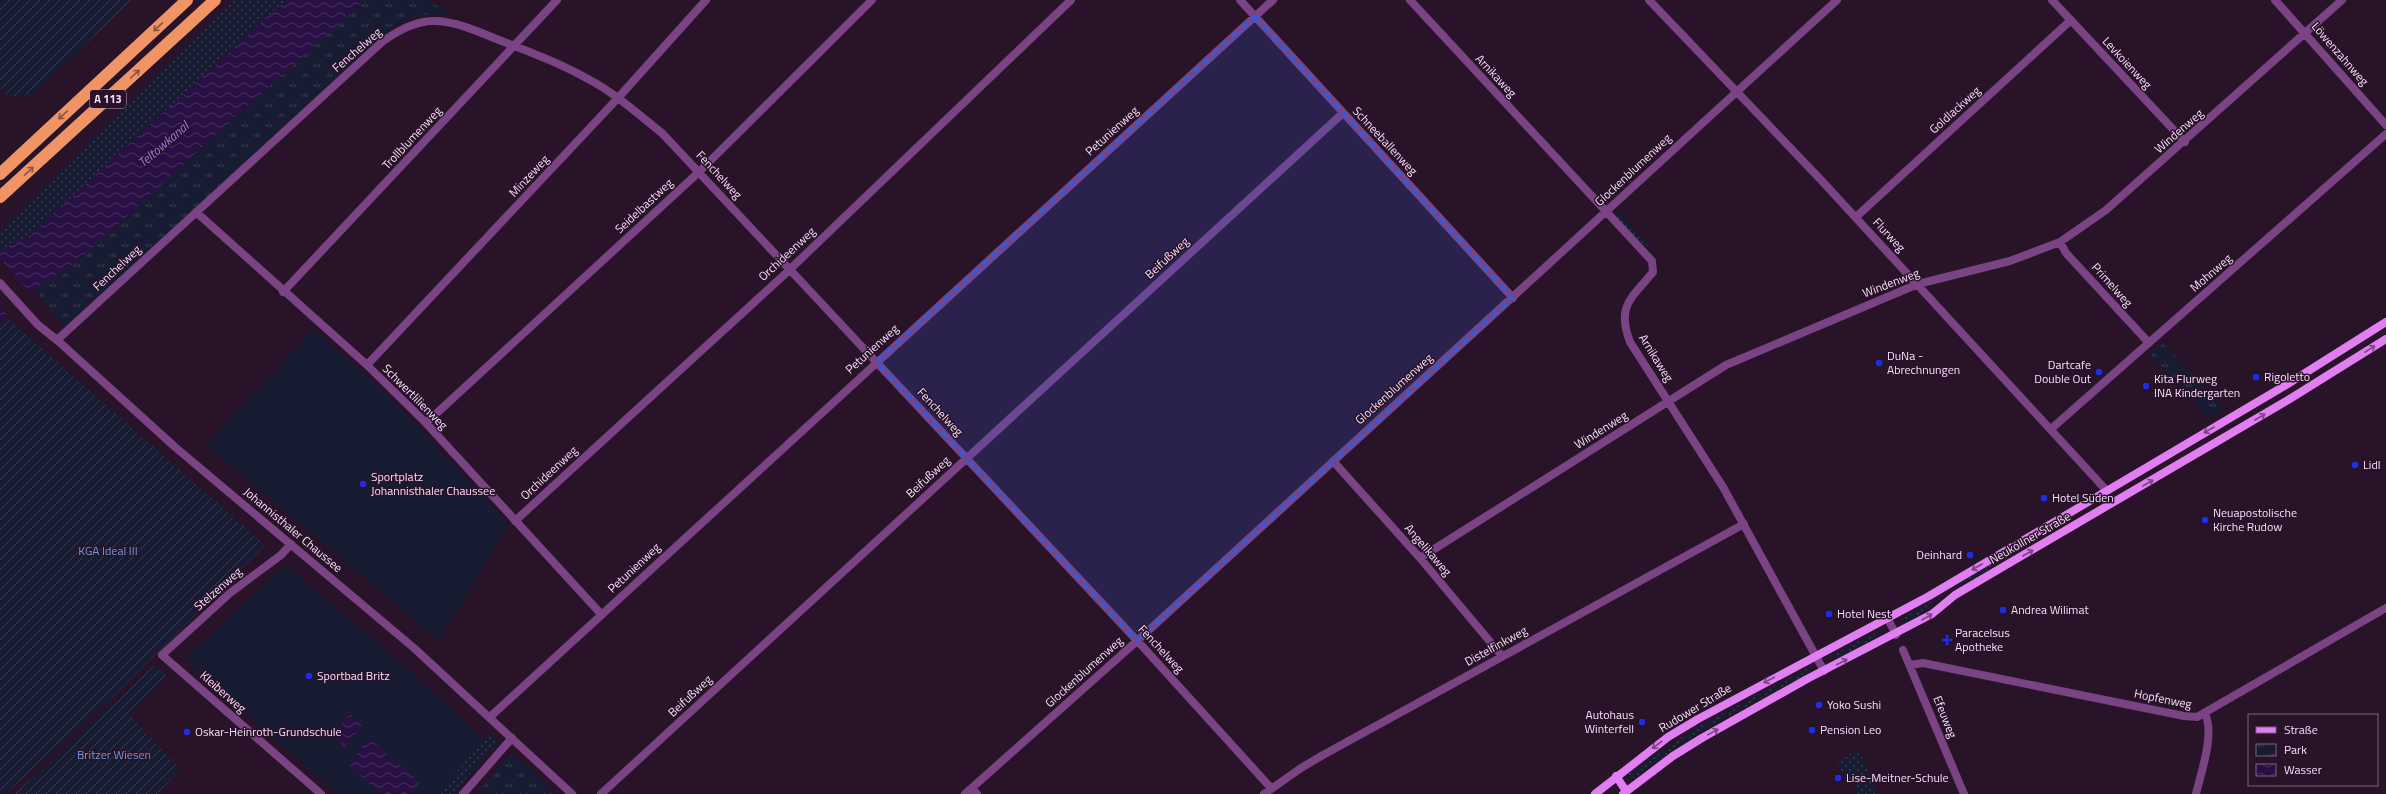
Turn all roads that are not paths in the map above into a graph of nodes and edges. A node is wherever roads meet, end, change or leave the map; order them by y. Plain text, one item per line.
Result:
1 (187, 0) edge
2 (215, 0) edge
3 (557, 0) edge
4 (706, 0) edge
5 (872, 0) edge
6 (1071, 0) edge
7 (1240, 0) edge
8 (1272, 0) edge
9 (1410, 0) edge
10 (1649, 0) edge
11 (1837, 0) edge
12 (2052, 0) edge
13 (2275, 0) edge
14 (2342, 0) edge
15 (1255, 16) junction
16 (2070, 20) junction
17 (2306, 34) junction
18 (514, 46) junction
19 (1738, 91) junction
20 (618, 98) junction
21 (1343, 113) junction
22 (2386, 125) edge
23 (2386, 134) edge
24 (2184, 142) junction
25 (699, 172) junction
26 (0, 174) edge
27 (0, 197) edge
28 (196, 212) junction
29 (1605, 212) junction
30 (1856, 217) junction
31 (2060, 242) junction
32 (790, 269) junction
33 (0, 283) edge
34 (1918, 284) junction
35 (284, 292) junction
36 (1512, 298) junction
37 (2386, 322) edge
38 (2386, 339) edge
39 (58, 340) junction
40 (2149, 343) junction
41 (876, 362) junction
42 (367, 365) junction
43 (1669, 402) junction
44 (426, 423) junction
45 (2051, 429) junction
46 (966, 459) junction
47 (1333, 461) junction
48 (2107, 491) junction
49 (2114, 503) junction
50 (515, 521) junction
51 (1744, 524) junction
52 (291, 544) junction
53 (1420, 558) junction
54 (2386, 608) edge
55 (601, 614) junction
56 (1888, 619) junction
57 (1896, 635) junction
58 (1137, 641) junction
59 (1903, 650) dead end
60 (162, 655) joint
61 (1815, 655) junction
62 (1502, 656) junction
63 (1910, 665) junction
64 (1824, 671) junction
65 (2205, 714) junction
66 (490, 717) junction
67 (512, 738) junction
68 (1616, 776) junction
69 (1271, 788) junction
70 (975, 791) edge
71 (1625, 792) edge
72 (321, 794) edge
73 (463, 794) edge
74 (572, 794) edge
75 (601, 794) edge
76 (965, 794) edge
77 (1264, 794) edge
78 (1595, 794) edge
79 (1964, 794) edge
80 (2196, 794) edge

1 -> 26 highway, A 113
27 -> 2 highway, A 113
3 - 18 street, Trollblumenweg
4 - 20 street, Minzeweg
5 - 25 street, Seidelbastweg
6 - 32 street, Orchideenweg
7 - 15 street, Schneeballenweg
8 - 15 street, Petunienweg
9 - 29 street, Arnikaweg
10 - 19 street, Flurweg
11 - 19 street, Glockenblumenweg
12 - 16 street, Levkoienweg
13 - 17 street, Löwenzahnweg
14 - 17 street, Windenweg
15 - 21 street, Schneeballenweg
15 - 41 street, Petunienweg
16 - 24 street, Levkoienweg
16 - 30 street, Goldlackweg
17 - 22 street, Löwenzahnweg
17 - 24 street, Windenweg
18 - 20 street, Fenchelweg
18 - 28 street, Fenchelweg
18 - 35 street, Trollblumenweg
19 - 29 street, Glockenblumenweg
19 - 30 street, Flurweg
20 - 25 street, Fenchelweg
20 - 42 street, Minzeweg
21 - 36 street, Schneeballenweg
21 - 46 street, Beifußweg
23 - 40 street, Mohnweg
24 - 31 street, Windenweg
25 - 32 street, Fenchelweg
25 - 44 street, Seidelbastweg
28 - 35 street, Schwertlilienweg
28 - 39 street, Fenchelweg
29 - 36 street, Glockenblumenweg
29 - 43 street, Arnikaweg
30 - 34 street, Flurweg
31 - 34 street, Windenweg
31 - 40 street, Primelweg
32 - 41 street, Fenchelweg
32 - 50 street, Orchideenweg
33 - 39 street, Johannisthaler Chaussee
34 - 43 street, Windenweg
34 - 45 street, Flurweg
35 - 42 street, Schwertlilienweg
36 - 47 street, Glockenblumenweg
37 -> 48 main road, Neuköllner Straße
49 -> 38 main road, Neuköllner Straße
39 - 52 street, Johannisthaler Chaussee
40 - 45 street, Mohnweg
41 - 46 street, Fenchelweg
41 - 55 street, Petunienweg
42 - 44 street, Schwertlilienweg
43 - 51 street, Arnikaweg
43 - 53 street, Windenweg
44 - 50 street, Schwertlilienweg
45 - 48 street, Flurweg
46 - 58 street, Fenchelweg
46 - 75 street, Beifußweg
47 - 53 street, Angelikaweg
47 - 58 street, Glockenblumenweg
48 - 49 main road
48 -> 56 main road, Neuköllner Straße
57 -> 49 main road, Neuköllner Straße
50 - 55 street, Schwertlilienweg
51 - 61 street, Arnikaweg
51 - 62 street, Distelfinkweg
52 - 60 street, Stelzenweg
52 - 66 street, Johannisthaler Chaussee
53 - 62 street, Angelikaweg
54 - 65 street, Hopfenweg
55 - 66 street, Petunienweg
56 - 57 street
56 - 61 main road, Neuköllner Straße
64 -> 57 main road, Neuköllner Straße
58 - 69 street, Fenchelweg
58 - 70 street, Glockenblumenweg
59 - 63 street, Efeuweg
60 - 72 street, Kleiberweg
61 - 64 street, Arnikaweg
61 -> 68 main road, Rudower Straße
62 - 69 street, Distelfinkweg
63 - 65 street, Hopfenweg
63 - 79 street, Efeuweg
71 -> 64 main road, Neuköllner Straße
65 - 80 street
66 - 67 street, Johannisthaler Chaussee
67 - 73 street
67 - 74 street, Johannisthaler Chaussee
68 - 71 main road
68 - 78 main road, Rudower Straße
69 - 77 street, Distelfinkweg
70 - 76 street, Glockenblumenweg

